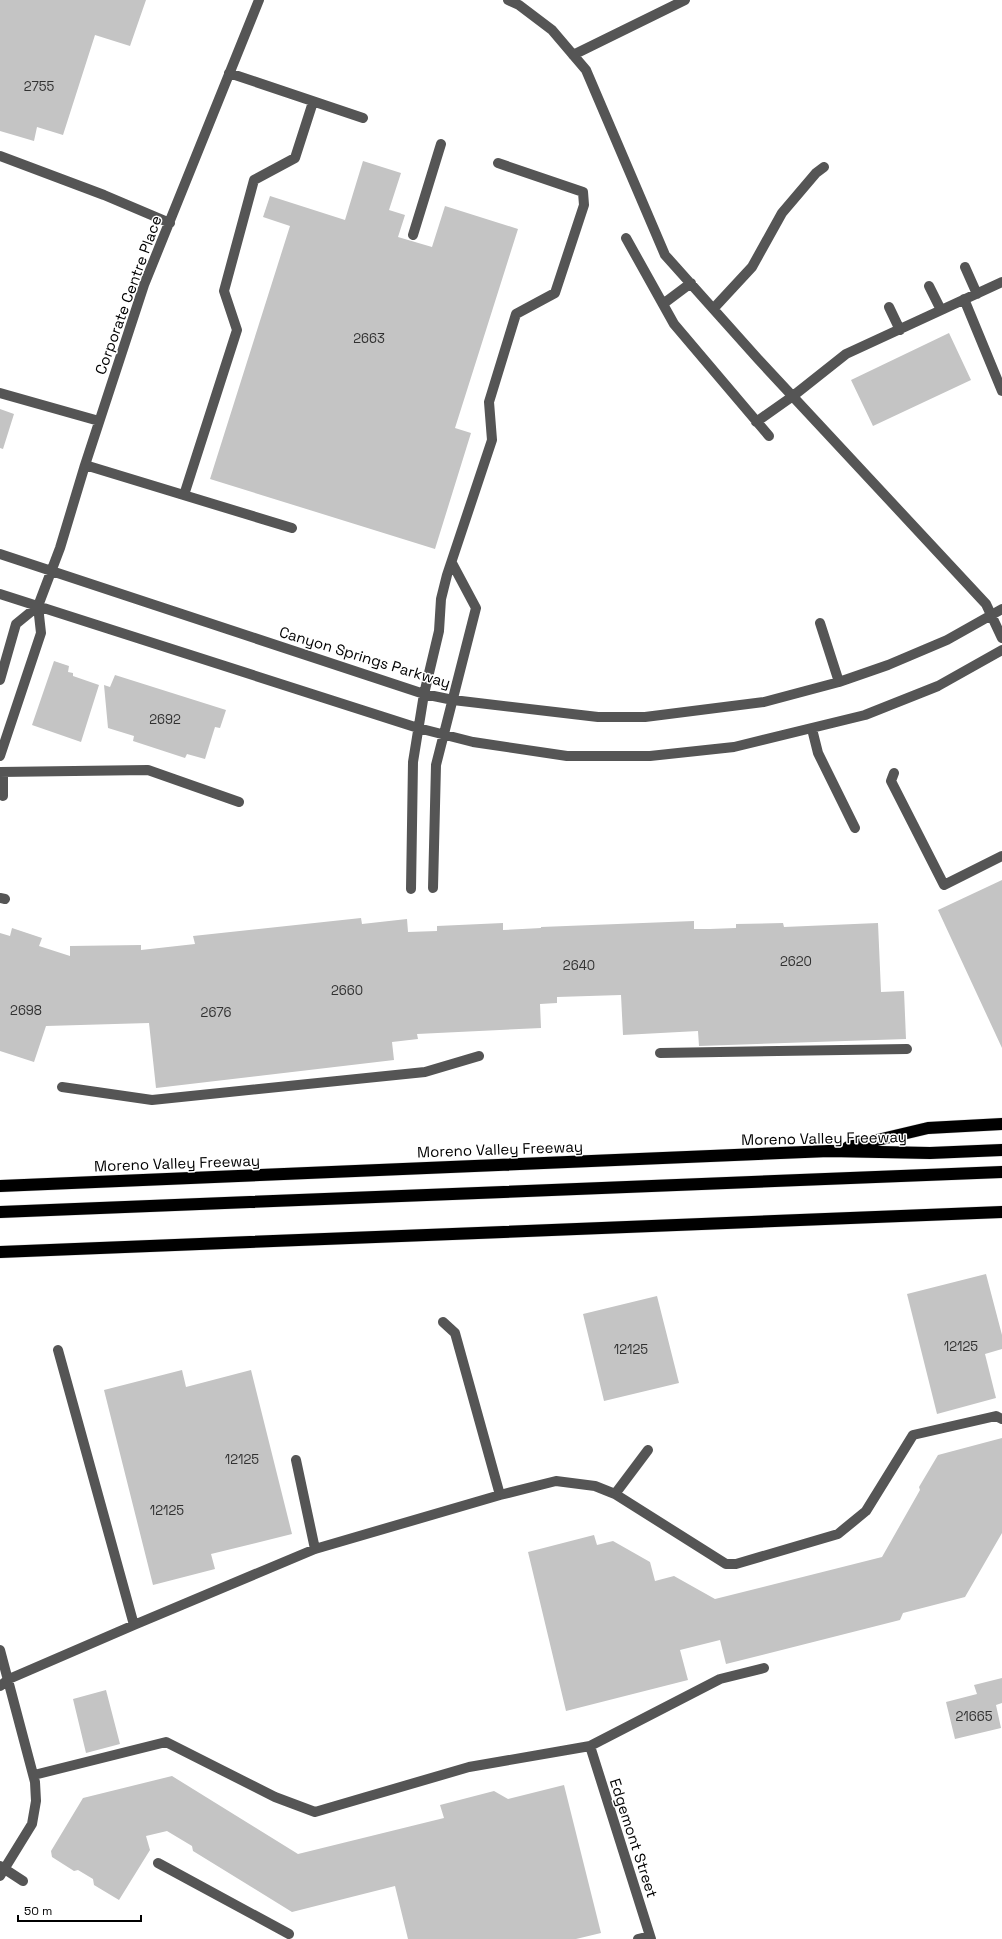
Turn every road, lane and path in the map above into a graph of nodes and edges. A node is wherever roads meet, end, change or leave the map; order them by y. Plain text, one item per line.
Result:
1 (259, 0) edge
2 (508, 0) edge
3 (685, 0) edge
4 (573, 55) junction
5 (229, 74) junction
6 (313, 102) junction
7 (363, 118) dead end
8 (441, 144) dead end
9 (0, 156) edge
10 (498, 163) dead end
11 (824, 167) dead end
12 (170, 222) junction
13 (413, 235) dead end
14 (626, 238) dead end
15 (965, 267) dead end
16 (1002, 282) edge
17 (691, 283) junction
18 (929, 286) dead end
19 (977, 294) junction
20 (964, 299) junction
21 (662, 304) junction
22 (890, 307) dead end
23 (714, 308) junction
24 (941, 310) junction
25 (900, 330) junction
26 (1002, 392) edge
27 (0, 393) edge
28 (793, 396) junction
29 (99, 421) junction
30 (756, 422) junction
31 (769, 436) dead end
32 (84, 464) junction
33 (184, 495) junction
34 (292, 528) dead end
35 (0, 554) edge
36 (452, 563) junction
37 (51, 570) junction
38 (0, 594) edge
39 (38, 606) junction
40 (1002, 609) edge
41 (991, 615) junction
42 (820, 623) dead end
43 (1002, 638) edge
44 (1002, 650) edge
45 (0, 680) edge
46 (839, 682) junction
47 (424, 694) junction
48 (452, 700) junction
49 (418, 728) junction
50 (812, 729) junction
51 (444, 735) junction
52 (0, 756) edge
53 (0, 773) edge
54 (894, 773) dead end
55 (3, 796) dead end
56 (239, 802) dead end
57 (855, 828) dead end
58 (1002, 856) edge
59 (433, 888) dead end
60 (411, 889) dead end
61 (907, 1049) dead end
62 (660, 1053) dead end
63 (479, 1056) dead end
64 (62, 1087) dead end
65 (1002, 1124) edge
66 (1002, 1150) edge
67 (829, 1151) junction
68 (1002, 1172) edge
69 (0, 1186) edge
70 (0, 1212) edge
71 (1002, 1212) edge
72 (0, 1252) edge
73 (443, 1322) dead end
74 (58, 1350) dead end
75 (1002, 1419) edge
76 (648, 1450) dead end
77 (296, 1460) dead end
78 (615, 1494) junction
79 (500, 1495) junction
80 (315, 1550) junction
81 (134, 1625) junction
82 (0, 1650) edge
83 (764, 1668) dead end
84 (5, 1680) edge
85 (0, 1686) edge
86 (590, 1746) junction
87 (34, 1775) junction
88 (158, 1863) dead end
89 (2, 1870) edge
90 (23, 1881) dead end
91 (289, 1934) dead end
92 (650, 1938) edge
93 (638, 1939) edge

1 - 5 street, Corporate Centre Place
2 - 4 street
3 - 4 street
4 - 17 street
5 - 6 street
5 - 12 street, Corporate Centre Place
6 - 7 street
6 - 33 street
8 - 13 street
9 - 12 street
10 - 36 street
11 - 23 street
12 - 29 street, Corporate Centre Place
14 - 21 street
15 - 19 street
16 - 19 street
17 - 21 street
17 - 23 street
18 - 24 street
19 - 20 street
20 - 24 street
20 - 26 street
21 - 30 street
22 - 25 street
23 - 28 street
24 - 25 street
25 - 28 street
27 - 29 street
28 - 30 street
28 - 41 street
29 - 32 street, Corporate Centre Place
30 - 31 street
32 - 33 street
32 - 37 street, Corporate Centre Place
33 - 34 street
35 - 37 street, Canyon Springs Parkway
36 - 47 street
36 - 48 street
37 - 39 street, Corporate Centre Place
37 - 47 street, Canyon Springs Parkway
38 - 39 street
39 - 45 street
39 - 49 street
39 - 52 street
40 - 41 street, Canyon Springs Parkway
41 - 43 street
41 - 46 street, Canyon Springs Parkway
42 - 46 street
44 - 50 street
46 - 48 street, Canyon Springs Parkway
47 - 48 street, Canyon Springs Parkway
47 - 49 street
48 - 51 street
49 - 51 street
49 - 60 street
50 - 51 street
50 - 57 street
51 - 59 street
53 - 55 street
53 - 56 street
54 - 58 street
61 - 62 street
63 - 64 street
65 - 67 highway
66 - 67 highway, Moreno Valley Freeway
67 - 69 highway, Moreno Valley Freeway
68 - 70 highway
71 - 72 highway
73 - 79 street
74 - 81 street
75 - 78 street
76 - 78 street
77 - 80 street
78 - 79 street
79 - 80 street
80 - 81 street
81 - 84 street
82 - 84 street
83 - 86 street
84 - 85 street
84 - 87 street
86 - 87 street
86 - 92 street, Edgemont Street
87 - 89 street
88 - 91 street
89 - 90 street
92 - 93 street

